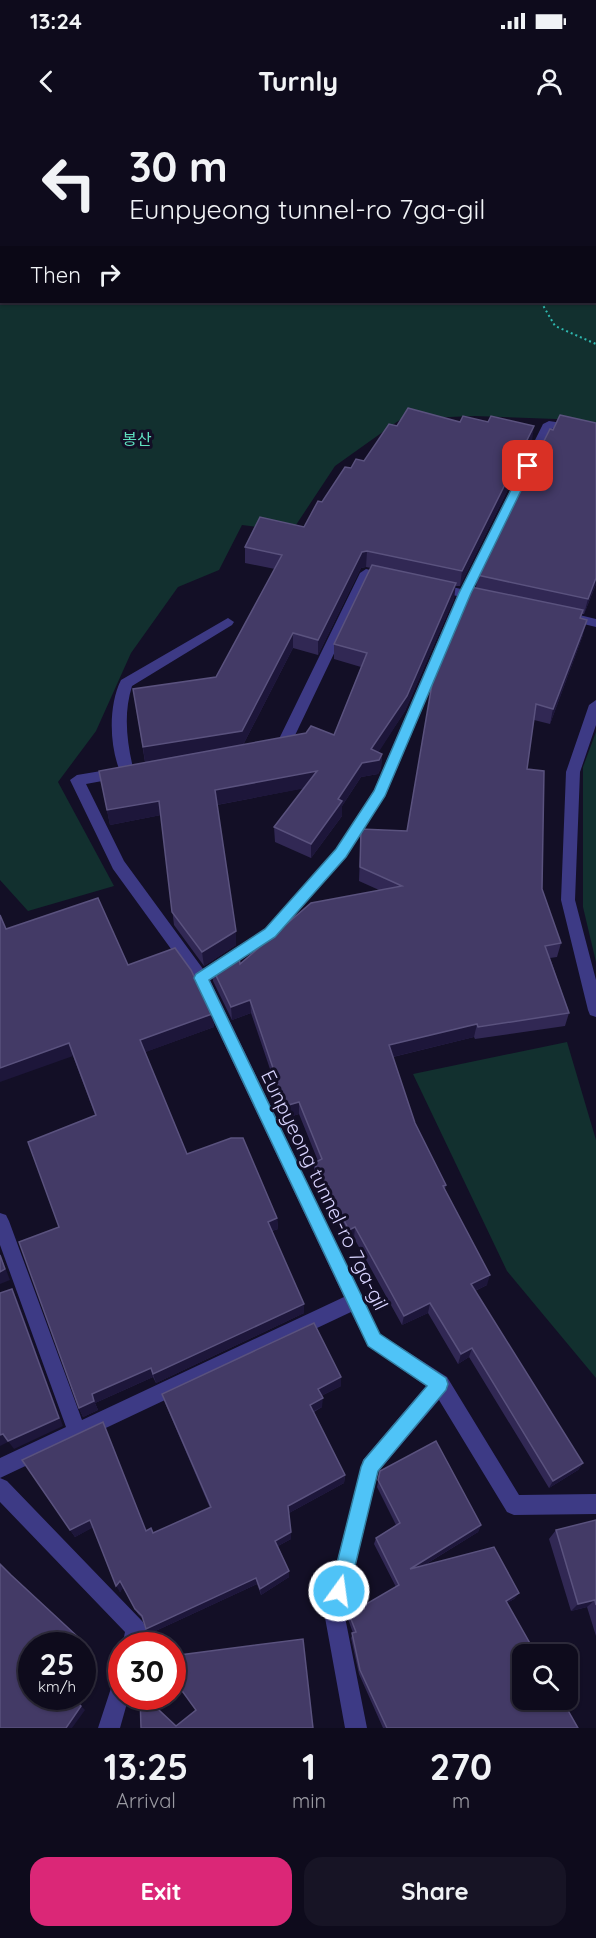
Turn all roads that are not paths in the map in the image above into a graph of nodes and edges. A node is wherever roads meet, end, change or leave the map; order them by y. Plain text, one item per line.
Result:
1 (596, 431) edge
2 (399, 580) edge
3 (421, 584) edge
4 (465, 593) junction
5 (508, 603) edge
6 (552, 613) edge
7 (228, 622) dead end
8 (596, 623) edge
9 (596, 705) edge
10 (261, 749) edge
11 (201, 978) junction
12 (596, 1010) edge
13 (0, 1221) edge
14 (355, 1301) junction
15 (440, 1384) junction
16 (77, 1432) junction
17 (0, 1468) edge
18 (0, 1488) edge
19 (596, 1504) edge
20 (135, 1632) edge
21 (114, 1710) edge
22 (109, 1728) edge
23 (356, 1728) edge

1 - 4 street
2 - 10 street
3 - 4 street
4 - 5 street
4 - 11 street
6 - 8 street
7 - 11 street, Eunpyeong tunnel-ro 7ga-gil
9 - 12 street
11 - 14 street, Eunpyeong tunnel-ro 7ga-gil
13 - 16 street
14 - 15 street, Eunpyeong tunnel-ro 7ga-gil
14 - 16 street
15 - 19 street, Eunpyeong tunnel-ro 7ga-gil
15 - 23 street
16 - 17 street
18 - 20 street
21 - 22 street

